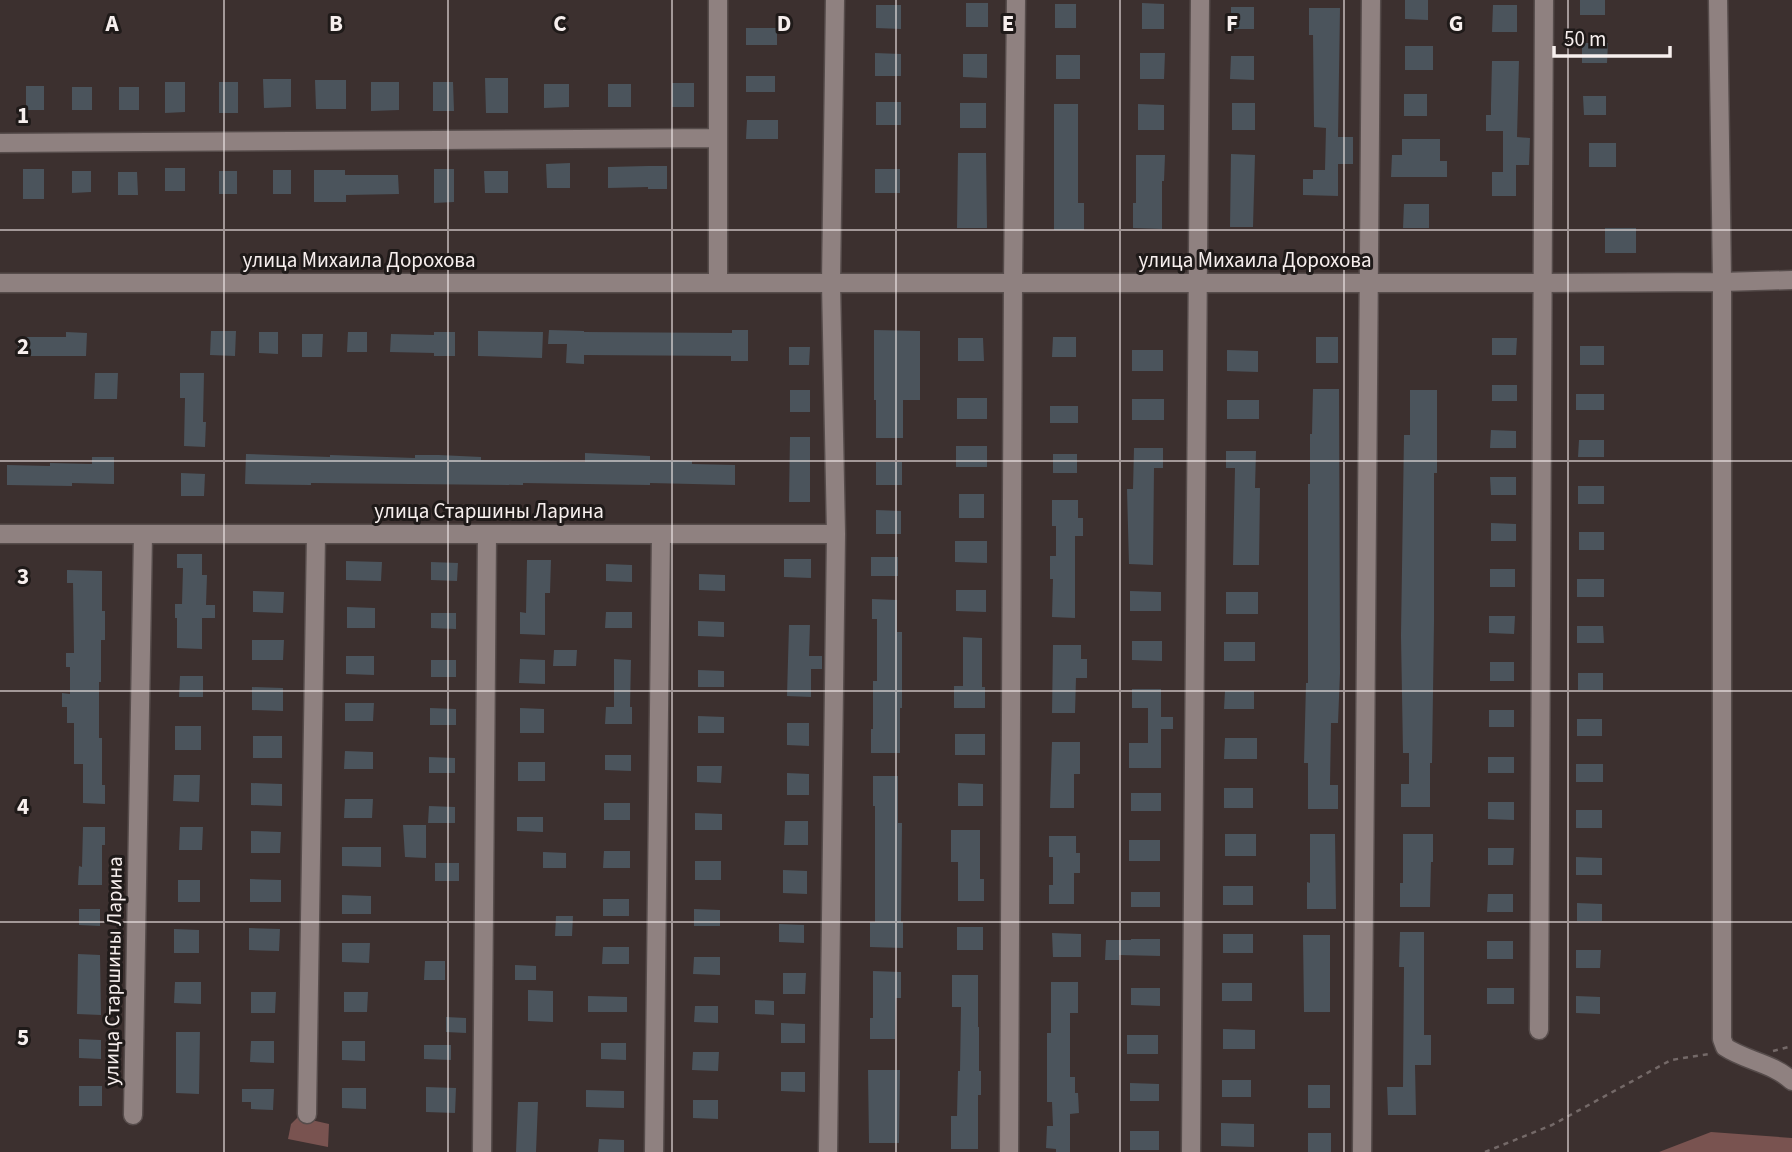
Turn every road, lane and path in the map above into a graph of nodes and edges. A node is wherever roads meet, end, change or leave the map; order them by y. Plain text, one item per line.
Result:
1 (718, 0) edge
2 (835, 0) edge
3 (1016, 0) edge
4 (1200, 0) edge
5 (1371, 0) edge
6 (1544, 0) edge
7 (1718, 0) edge
8 (719, 138) junction
9 (0, 143) edge
10 (1792, 279) edge
11 (1722, 282) junction
12 (0, 283) edge
13 (718, 283) junction
14 (831, 283) junction
15 (1013, 283) junction
16 (1370, 283) junction
17 (1544, 283) junction
18 (1198, 284) junction
19 (0, 534) edge
20 (143, 534) junction
21 (316, 534) junction
22 (487, 534) junction
23 (661, 534) junction
24 (836, 534) junction
25 (1539, 1030) dead end
26 (1719, 1056) dead end
27 (1792, 1081) edge
28 (307, 1114) dead end
29 (133, 1115) dead end
30 (482, 1152) edge
31 (654, 1152) edge
32 (828, 1152) edge
33 (1009, 1152) edge
34 (1191, 1152) edge
35 (1362, 1152) edge
36 (1485, 1152) edge

1 - 8 street
2 - 14 street
3 - 15 street
4 - 18 street
5 - 16 street
6 - 17 street
7 - 11 street
8 - 9 street
8 - 13 street
10 - 11 street, улица Михаила Дорохова
11 - 17 street, улица Михаила Дорохова
11 - 27 street
12 - 13 street, улица Михаила Дорохова
13 - 14 street, улица Михаила Дорохова
14 - 15 street, улица Михаила Дорохова
14 - 24 street
15 - 18 street, улица Михаила Дорохова
15 - 33 street
16 - 17 street, улица Михаила Дорохова
16 - 18 street, улица Михаила Дорохова
16 - 35 street
17 - 25 street
18 - 34 street
19 - 20 street, улица Старшины Ларина
20 - 21 street, улица Старшины Ларина
20 - 29 street, улица Старшины Ларина
21 - 22 street, улица Старшины Ларина
21 - 28 street
22 - 23 street, улица Старшины Ларина
22 - 30 street
23 - 24 street, улица Старшины Ларина
23 - 31 street
24 - 32 street
26 - 36 path

